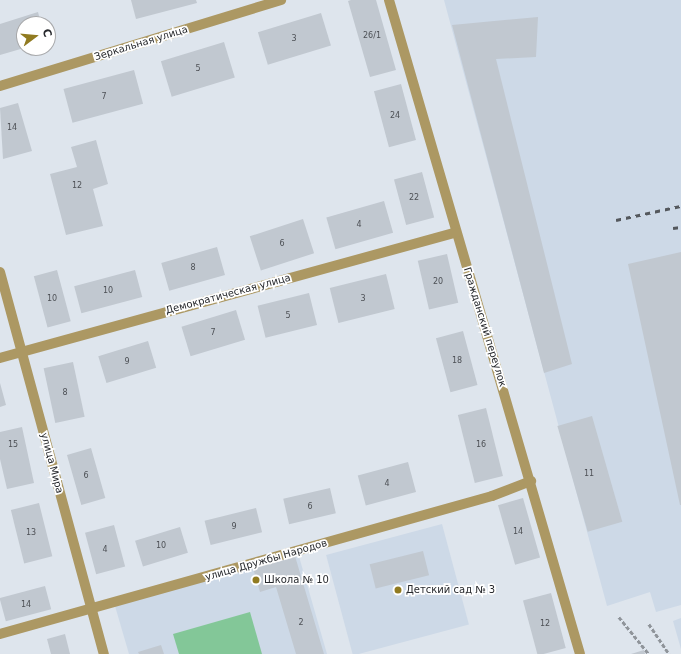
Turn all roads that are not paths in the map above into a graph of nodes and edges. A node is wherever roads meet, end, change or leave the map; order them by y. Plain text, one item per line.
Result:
1 (281, 0) edge
2 (389, 0) edge
3 (0, 86) edge
4 (456, 232) junction
5 (0, 272) edge
6 (23, 351) junction
7 (0, 358) edge
8 (532, 481) junction
9 (91, 609) junction
10 (0, 634) edge
11 (104, 654) edge
12 (580, 654) edge

1 - 3 street, Зеркальная улица
2 - 4 street, Гражданский переулок
4 - 6 street, Демократическая улица
4 - 8 street, Гражданский переулок
5 - 6 street, улица Мира
6 - 7 street, Демократическая улица
6 - 9 street, улица Мира
8 - 9 street, улица Дружбы Народов
8 - 12 street, Гражданский переулок
9 - 10 street, улица Дружбы Народов
9 - 11 street, улица Мира

